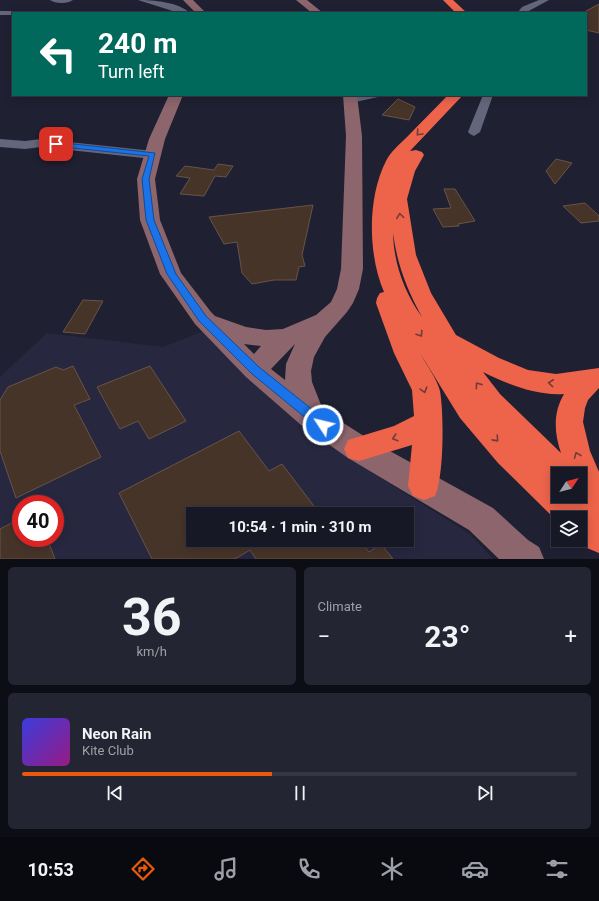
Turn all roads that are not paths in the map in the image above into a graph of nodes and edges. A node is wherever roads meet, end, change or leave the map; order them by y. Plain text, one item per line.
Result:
1 (54, 0) edge
2 (69, 0) edge
3 (142, 0) edge
4 (188, 0) edge
5 (301, 0) edge
6 (545, 0) edge
7 (184, 12) edge
8 (200, 12) edge
9 (317, 12) edge
10 (522, 12) edge
11 (0, 13) edge
12 (12, 13) edge
13 (176, 96) edge
14 (366, 96) edge
15 (455, 96) edge
16 (467, 96) edge
17 (488, 96) edge
18 (351, 98) edge
19 (474, 132) dead end
20 (0, 143) edge
21 (153, 154) junction
22 (388, 275) junction
23 (203, 318) junction
24 (445, 338) junction
25 (298, 339) junction
26 (255, 370) junction
27 (594, 378) edge
28 (312, 417) junction
29 (428, 422) junction
30 (359, 449) junction
31 (555, 467) edge
32 (424, 486) junction
33 (587, 497) edge
34 (599, 503) edge
35 (599, 508) edge
36 (570, 511) edge
37 (587, 527) edge
38 (599, 537) edge
39 (522, 557) edge

1 - 2 street
3 - 7 street
4 - 8 street
5 - 9 street
6 - 10 street
11 - 12 street
13 - 21 street
14 - 18 street
15 -> 22 highway
24 -> 16 highway
17 - 19 street
18 - 25 street
20 - 21 street
21 - 23 street
22 -> 29 highway
22 -> 36 highway
23 - 25 street
23 - 26 street
27 -> 24 highway
31 -> 24 highway
25 - 26 street
25 - 28 street
26 - 28 street
34 -> 27 highway
28 - 30 street
29 -> 30 highway
29 - 32 highway
30 - 32 street
32 - 39 street
33 - 35 highway
37 - 38 highway

